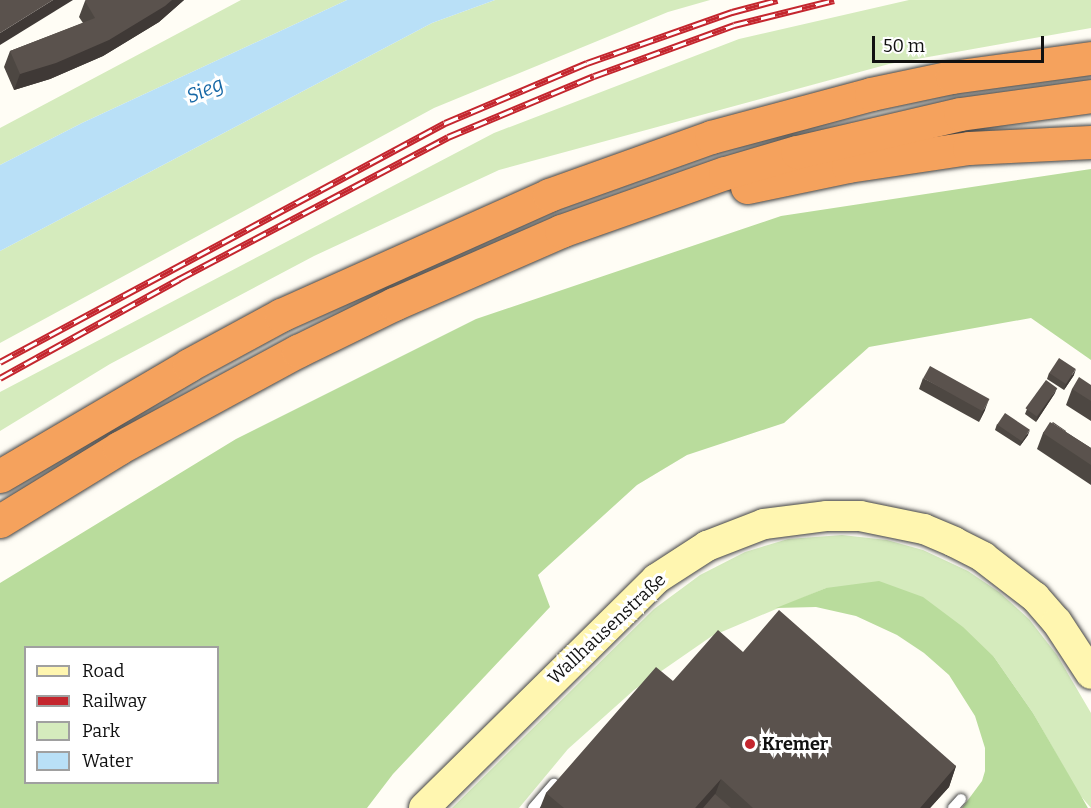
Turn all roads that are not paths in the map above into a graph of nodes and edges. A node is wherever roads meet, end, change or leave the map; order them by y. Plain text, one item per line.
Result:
1 (1091, 58) edge
2 (1091, 96) edge
3 (1091, 142) edge
4 (561, 231) junction
5 (0, 476) edge
6 (0, 521) edge
7 (1091, 674) edge
8 (561, 776) edge
9 (961, 799) dead end
10 (424, 808) edge
11 (533, 808) edge
12 (953, 808) edge

1 - 5 highway
2 - 4 highway
3 - 4 highway
4 - 6 highway
7 - 10 street, Wallhausenstraße
8 - 11 lane
9 - 12 lane

